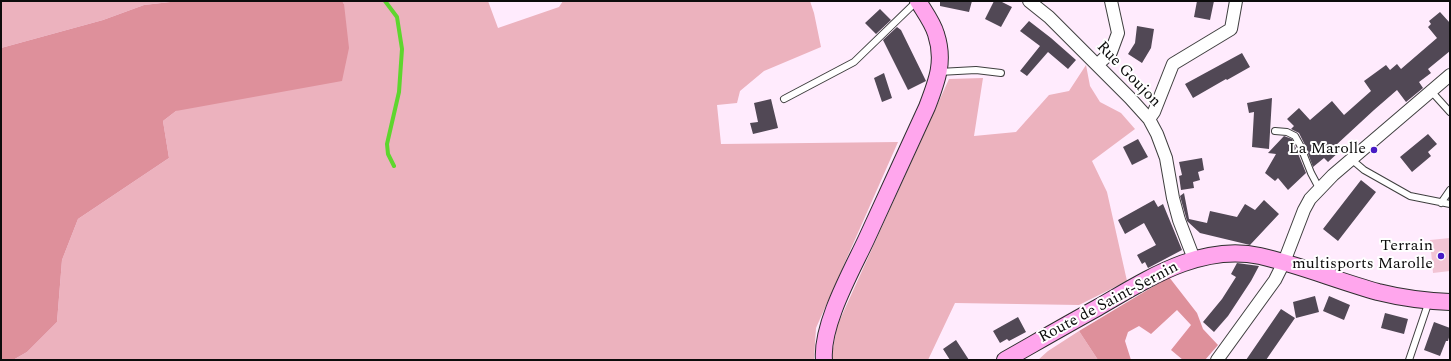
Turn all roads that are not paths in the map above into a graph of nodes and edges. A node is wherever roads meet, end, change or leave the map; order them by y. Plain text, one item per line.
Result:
1 (918, 1) edge
2 (1029, 1) edge
3 (1112, 1) edge
4 (1236, 1) edge
5 (1097, 65) junction
6 (939, 72) junction
7 (1001, 73) dead end
8 (1450, 75) edge
9 (1431, 91) junction
10 (784, 99) dead end
11 (1450, 112) edge
12 (1149, 119) junction
13 (1274, 130) dead end
14 (1351, 159) junction
15 (1319, 188) junction
16 (1450, 190) edge
17 (1441, 202) junction
18 (1450, 204) edge
19 (1194, 259) junction
20 (1284, 262) junction
21 (1429, 301) junction
22 (1450, 302) edge
23 (824, 360) edge
24 (1005, 360) edge
25 (1217, 360) edge
26 (1409, 360) edge

1 - 6 street
1 - 10 lane
2 - 5 street, Rue Goujon
3 - 5 street
4 - 12 street
5 - 12 street, Rue Goujon
6 - 7 lane
6 - 23 street
8 - 9 street
9 - 11 lane
9 - 14 street
12 - 19 street, Rue Goujon
13 - 15 lane
14 - 15 street
14 - 17 lane
15 - 20 street
16 - 17 lane
17 - 18 lane
19 - 20 street, Route de Saint-Sernin
19 - 24 street, Route de Saint-Sernin
20 - 21 street, Route de Saint-Sernin
20 - 25 street
21 - 22 street, Route de Saint-Sernin
21 - 26 lane

